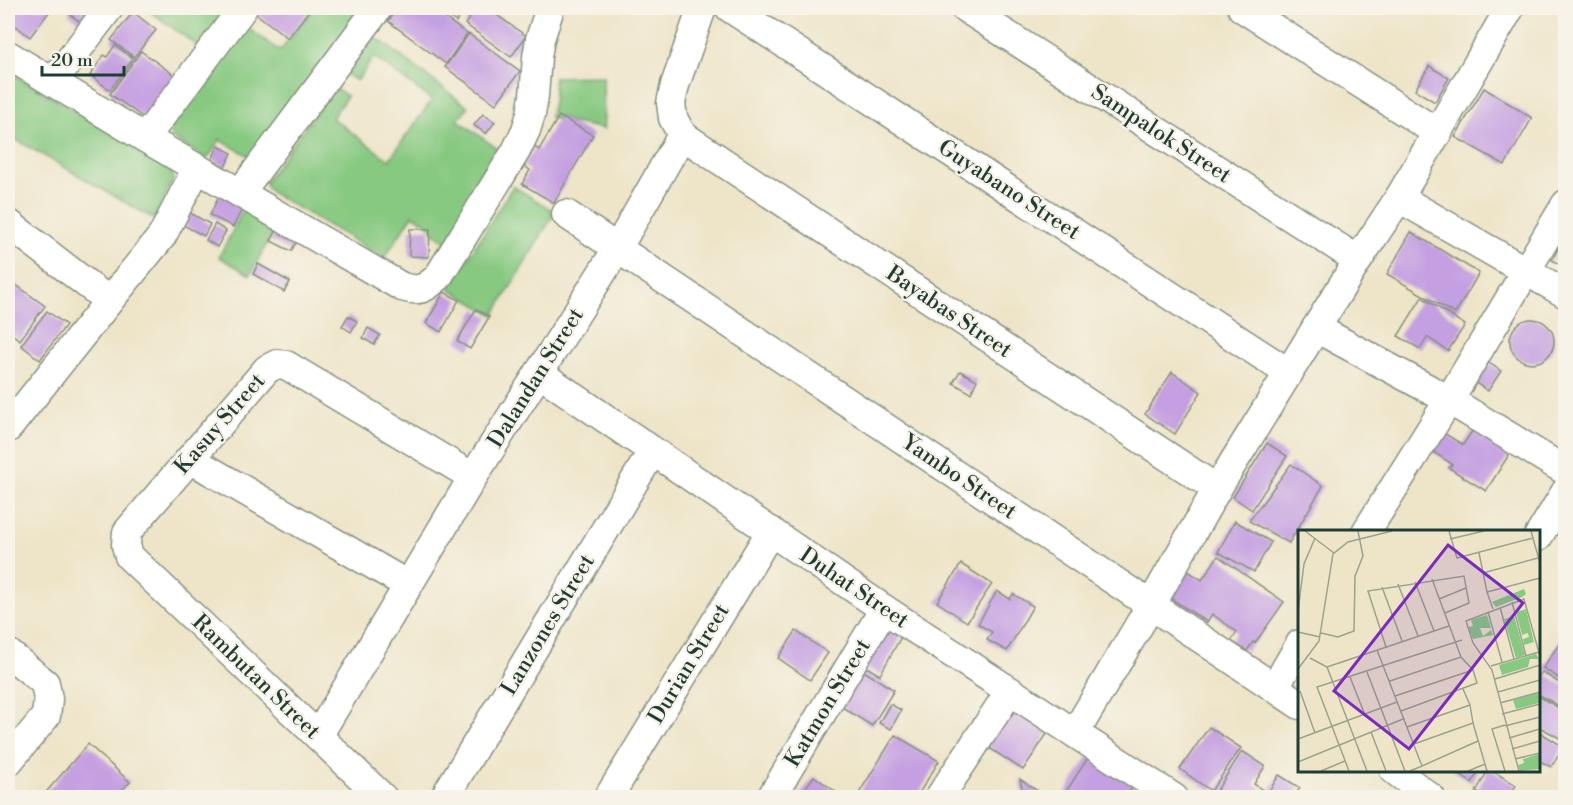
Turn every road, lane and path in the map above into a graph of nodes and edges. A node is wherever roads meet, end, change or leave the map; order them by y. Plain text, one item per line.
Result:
1 (109, 8) edge
2 (243, 8) edge
3 (378, 8) edge
4 (550, 8) edge
5 (702, 8) edge
6 (729, 8) edge
7 (965, 8) edge
8 (1242, 8) edge
9 (1510, 8) edge
10 (8, 55) edge
11 (53, 82) junction
12 (1438, 133) junction
13 (682, 135) junction
14 (145, 138) junction
15 (197, 168) junction
16 (240, 193) junction
17 (1399, 198) junction
18 (1566, 204) edge
19 (566, 214) dead end
20 (8, 223) edge
21 (617, 249) junction
22 (1358, 260) junction
23 (1525, 271) junction
24 (1566, 294) edge
25 (109, 301) junction
26 (1316, 328) junction
27 (539, 373) junction
28 (1289, 373) junction
29 (1449, 400) junction
30 (8, 428) edge
31 (652, 452) junction
32 (190, 459) junction
33 (1566, 471) edge
34 (473, 477) junction
35 (1217, 489) junction
36 (1566, 491) edge
37 (1367, 530) edge
38 (771, 531) junction
39 (1540, 535) edge
40 (129, 556) joint
41 (408, 585) junction
42 (1151, 605) junction
43 (884, 609) junction
44 (1298, 647) edge
45 (8, 653) edge
46 (1275, 687) junction
47 (1010, 691) junction
48 (1298, 704) edge
49 (1075, 733) junction
50 (318, 736) junction
51 (8, 762) edge
52 (1398, 772) edge
53 (382, 798) edge
54 (444, 798) edge
55 (608, 798) edge
56 (771, 798) edge
57 (939, 798) edge
58 (1174, 798) edge
59 (1431, 798) edge

1 - 11 street
2 - 14 street
3 - 16 street
4 - 16 street
5 - 13 street
6 - 28 street, Guyabano Street
7 - 22 street, Sampalok Street
8 - 12 street
9 - 12 street
10 - 11 street
11 - 14 street
12 - 17 street
13 - 21 street, Dalandan Street
13 - 35 street, Bayabas Street
14 - 15 street
15 - 16 street
15 - 25 street
17 - 22 street
17 - 23 street
18 - 23 street
19 - 21 street, Yambo Street
20 - 25 street
21 - 27 street, Dalandan Street
21 - 42 street, Yambo Street
22 - 26 street
23 - 24 street
23 - 29 street
25 - 30 street
26 - 28 street
26 - 29 street
27 - 31 street, Duhat Street
27 - 34 street, Dalandan Street
28 - 35 street
29 - 33 street
29 - 37 street
31 - 38 street, Duhat Street
31 - 54 street, Lanzones Street
32 - 34 street, Kasuy Street
32 - 40 street, Kasuy Street
32 - 41 street
34 - 41 street, Dalandan Street
35 - 42 street
36 - 39 street
38 - 43 street, Duhat Street
38 - 55 street, Durian Street
40 - 50 street, Rambutan Street
41 - 50 street, Dalandan Street
42 - 46 street, Yambo Street
42 - 49 street
43 - 47 street, Duhat Street
43 - 56 street, Katmon Street
44 - 46 street
45 - 51 street
46 - 48 street, Yambo Street
47 - 49 street, Duhat Street
47 - 57 street
49 - 58 street, Duhat Street
50 - 53 street, Rambutan Street
52 - 59 street

